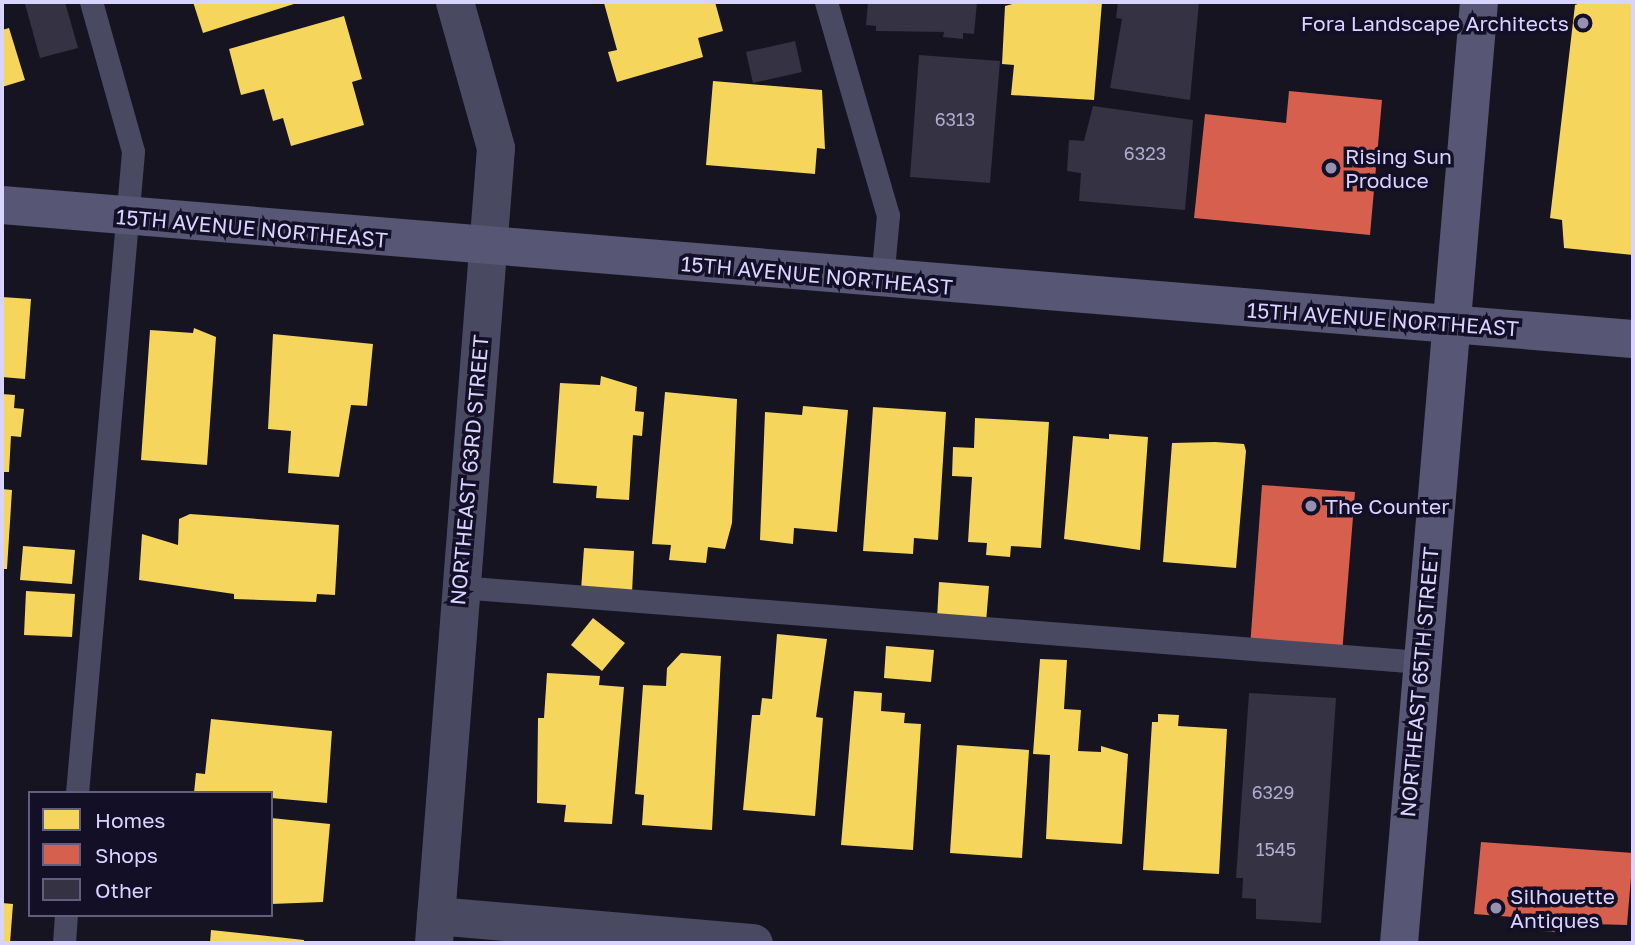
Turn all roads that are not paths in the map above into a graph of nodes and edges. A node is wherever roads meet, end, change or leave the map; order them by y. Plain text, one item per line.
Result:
1 (91, 2) edge
2 (455, 2) edge
3 (826, 2) edge
4 (1479, 2) edge
5 (2, 205) edge
6 (127, 216) junction
7 (487, 248) junction
8 (882, 280) junction
9 (1447, 324) junction
10 (1633, 339) edge
11 (459, 587) junction
12 (1421, 662) junction
13 (77, 791) edge
14 (66, 917) edge
15 (435, 930) edge
16 (64, 943) edge
17 (754, 943) edge
18 (1399, 943) edge

1 - 6 lane
2 - 7 street, NORTHEAST 63RD STREET
3 - 8 lane
4 - 9 main road, NORTHEAST 65TH STREET
5 - 6 main road, 15TH AVENUE NORTHEAST
6 - 7 main road, 15TH AVENUE NORTHEAST
6 - 13 lane
7 - 8 main road, 15TH AVENUE NORTHEAST
7 - 11 street, NORTHEAST 63RD STREET
8 - 9 main road, 15TH AVENUE NORTHEAST
9 - 10 main road, 15TH AVENUE NORTHEAST
9 - 12 main road, NORTHEAST 65TH STREET
11 - 12 lane
11 - 15 street, NORTHEAST 63RD STREET
12 - 18 main road, NORTHEAST 65TH STREET
14 - 16 lane
15 - 17 street

